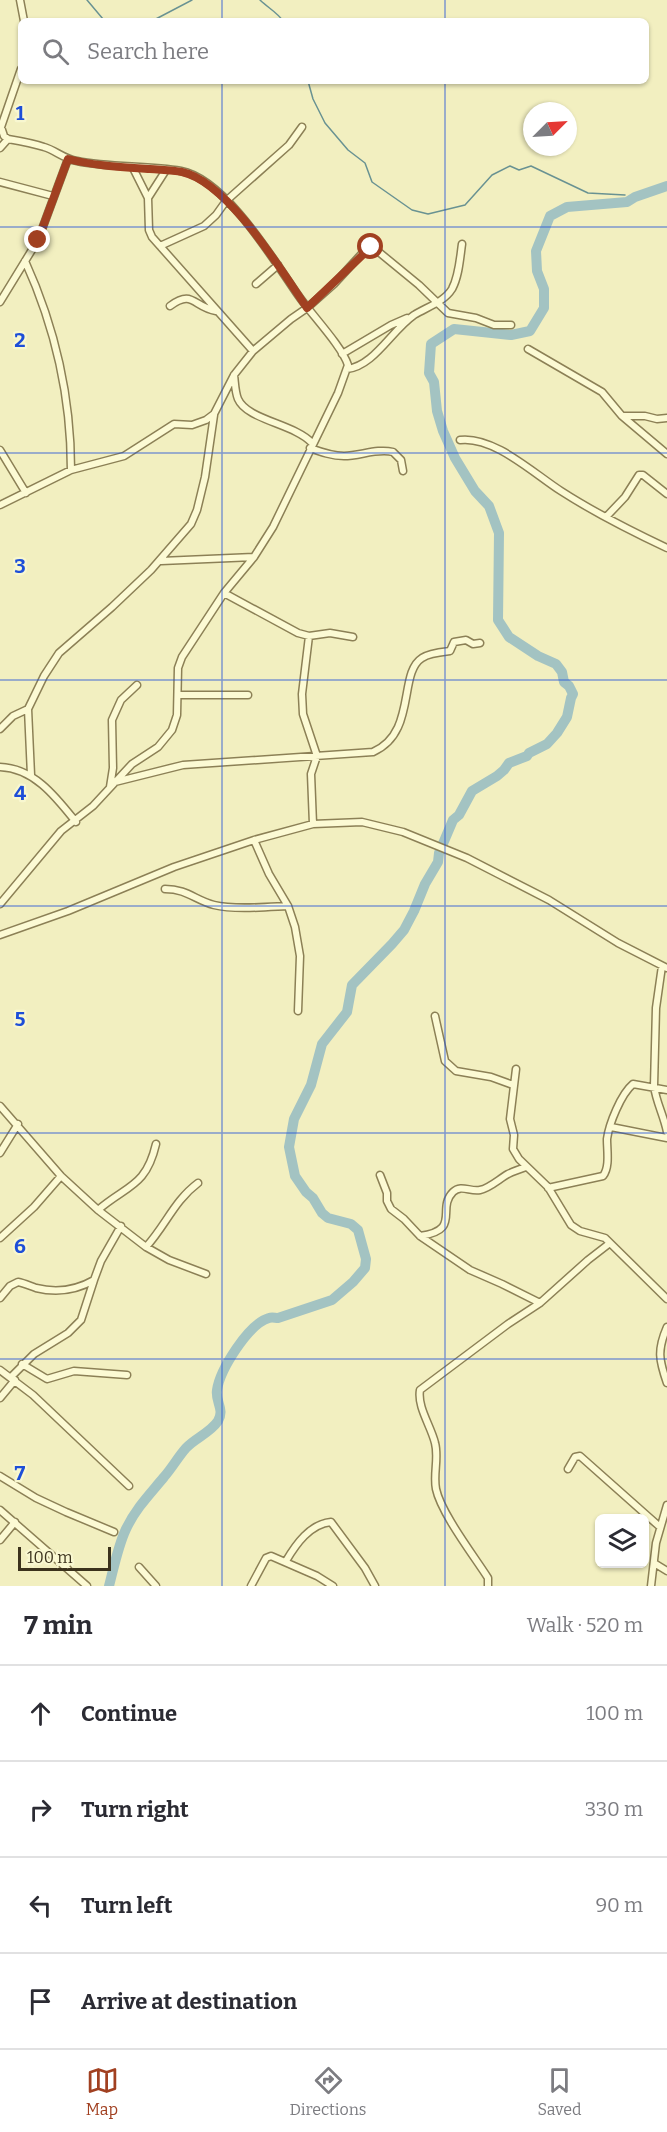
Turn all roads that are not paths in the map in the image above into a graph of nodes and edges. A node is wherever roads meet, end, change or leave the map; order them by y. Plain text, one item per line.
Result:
1 (20, 0) edge
2 (23, 18) edge
3 (18, 76) edge
4 (3, 110) edge
5 (302, 128) dead end
6 (8, 139) junction
7 (0, 148) edge
8 (68, 159) junction
9 (133, 168) junction
10 (166, 170) junction
11 (0, 182) edge
12 (53, 196) junction
13 (148, 198) junction
14 (226, 201) junction
15 (462, 244) dead end
16 (160, 246) junction
17 (25, 261) junction
18 (278, 265) junction
19 (256, 284) dead end
20 (0, 302) edge
21 (437, 302) junction
22 (170, 306) dead end
23 (307, 308) junction
24 (216, 311) junction
25 (414, 316) junction
26 (512, 325) dead end
27 (528, 349) dead end
28 (253, 351) junction
29 (342, 354) junction
30 (347, 369) junction
31 (234, 375) junction
32 (214, 414) junction
33 (622, 416) junction
34 (667, 418) edge
35 (460, 440) dead end
36 (311, 445) junction
37 (0, 450) edge
38 (667, 454) edge
39 (71, 471) junction
40 (403, 471) dead end
41 (26, 493) junction
42 (667, 494) edge
43 (0, 505) edge
44 (608, 516) junction
45 (667, 548) edge
46 (254, 557) junction
47 (160, 561) junction
48 (224, 593) junction
49 (309, 636) junction
50 (353, 637) dead end
51 (480, 643) dead end
52 (137, 685) dead end
53 (178, 695) junction
54 (248, 695) dead end
55 (28, 709) junction
56 (0, 729) edge
57 (317, 756) junction
58 (0, 767) edge
59 (31, 775) junction
60 (115, 782) junction
61 (110, 788) junction
62 (76, 822) junction
63 (313, 824) junction
64 (254, 840) junction
65 (165, 889) dead end
66 (0, 903) edge
67 (288, 906) junction
68 (0, 935) edge
69 (664, 968) edge
70 (298, 1011) dead end
71 (435, 1016) dead end
72 (516, 1069) dead end
73 (513, 1085) junction
74 (654, 1086) junction
75 (667, 1090) edge
76 (0, 1106) edge
77 (18, 1124) junction
78 (610, 1127) junction
79 (667, 1132) edge
80 (667, 1138) edge
81 (156, 1144) dead end
82 (0, 1153) edge
83 (526, 1167) junction
84 (380, 1175) dead end
85 (62, 1176) junction
86 (198, 1183) dead end
87 (548, 1188) junction
88 (98, 1210) junction
89 (121, 1226) junction
90 (420, 1236) junction
91 (0, 1238) edge
92 (610, 1243) junction
93 (146, 1247) junction
94 (206, 1274) dead end
95 (94, 1280) junction
96 (0, 1298) edge
97 (667, 1299) edge
98 (540, 1303) junction
99 (667, 1327) edge
100 (22, 1364) junction
101 (0, 1370) edge
102 (127, 1375) dead end
103 (13, 1379) junction
104 (667, 1383) edge
105 (0, 1398) edge
106 (568, 1469) dead end
107 (0, 1476) edge
108 (129, 1486) dead end
109 (667, 1505) edge
110 (0, 1510) edge
111 (15, 1522) junction
112 (660, 1527) junction
113 (114, 1532) dead end
114 (0, 1540) edge
115 (286, 1562) junction
116 (654, 1563) junction
117 (139, 1567) dead end
118 (667, 1571) edge
119 (87, 1586) edge
120 (156, 1586) edge
121 (251, 1586) edge
122 (333, 1586) edge
123 (375, 1586) edge
124 (488, 1586) edge
125 (651, 1586) edge

1 - 2 street
3 - 4 street
4 - 6 street
5 - 14 street
6 - 7 street
6 - 8 street
8 - 9 street
8 - 12 street
9 - 10 street
9 - 13 street
10 - 13 street
10 - 14 street
11 - 12 street
12 - 17 street
13 - 16 street
14 - 16 street
14 - 18 street
15 - 21 street
16 - 24 street
17 - 20 street
17 - 39 street
18 - 19 street
18 - 23 street
21 - 23 street
21 - 25 street
21 - 26 street
22 - 24 street
23 - 28 street
23 - 29 street
24 - 28 street
25 - 29 street
25 - 30 street
27 - 33 street
28 - 31 street
29 - 30 street
30 - 36 street
31 - 32 street
31 - 36 street
32 - 39 street
32 - 47 street
33 - 34 street
33 - 38 street
35 - 44 street
36 - 40 street
36 - 46 street
37 - 41 street
39 - 41 street
41 - 43 street
42 - 44 street
44 - 45 street
46 - 47 street
46 - 48 street
47 - 55 street
48 - 49 street
48 - 53 street
49 - 50 street
49 - 57 street
51 - 57 street
52 - 61 street
53 - 54 street
53 - 60 street
55 - 56 street
55 - 59 street
57 - 60 street
57 - 63 street
58 - 59 street
59 - 62 street
60 - 61 street
61 - 62 street
62 - 66 street
63 - 64 street
63 - 69 street
64 - 67 street
64 - 68 street
65 - 67 street
67 - 70 street
69 - 74 street
71 - 73 street
72 - 73 street
73 - 83 street
74 - 75 street
74 - 78 street
74 - 79 street
76 - 77 street
77 - 82 street
77 - 85 street
78 - 80 street
78 - 87 street
81 - 88 street
83 - 87 street
83 - 90 street
84 - 90 street
85 - 88 street
85 - 91 street
86 - 93 street
87 - 92 street
88 - 89 street
89 - 93 street
89 - 95 street
90 - 98 street
92 - 97 street
92 - 98 street
93 - 94 street
95 - 96 street
95 - 100 street
98 - 124 street
99 - 104 street
100 - 102 street
100 - 103 street
101 - 103 street
103 - 105 street
103 - 108 street
106 - 112 street
107 - 113 street
109 - 112 street
110 - 111 street
111 - 114 street
111 - 119 street
112 - 116 street
115 - 121 street
115 - 122 street
115 - 123 street
116 - 118 street
116 - 125 street
117 - 120 street

